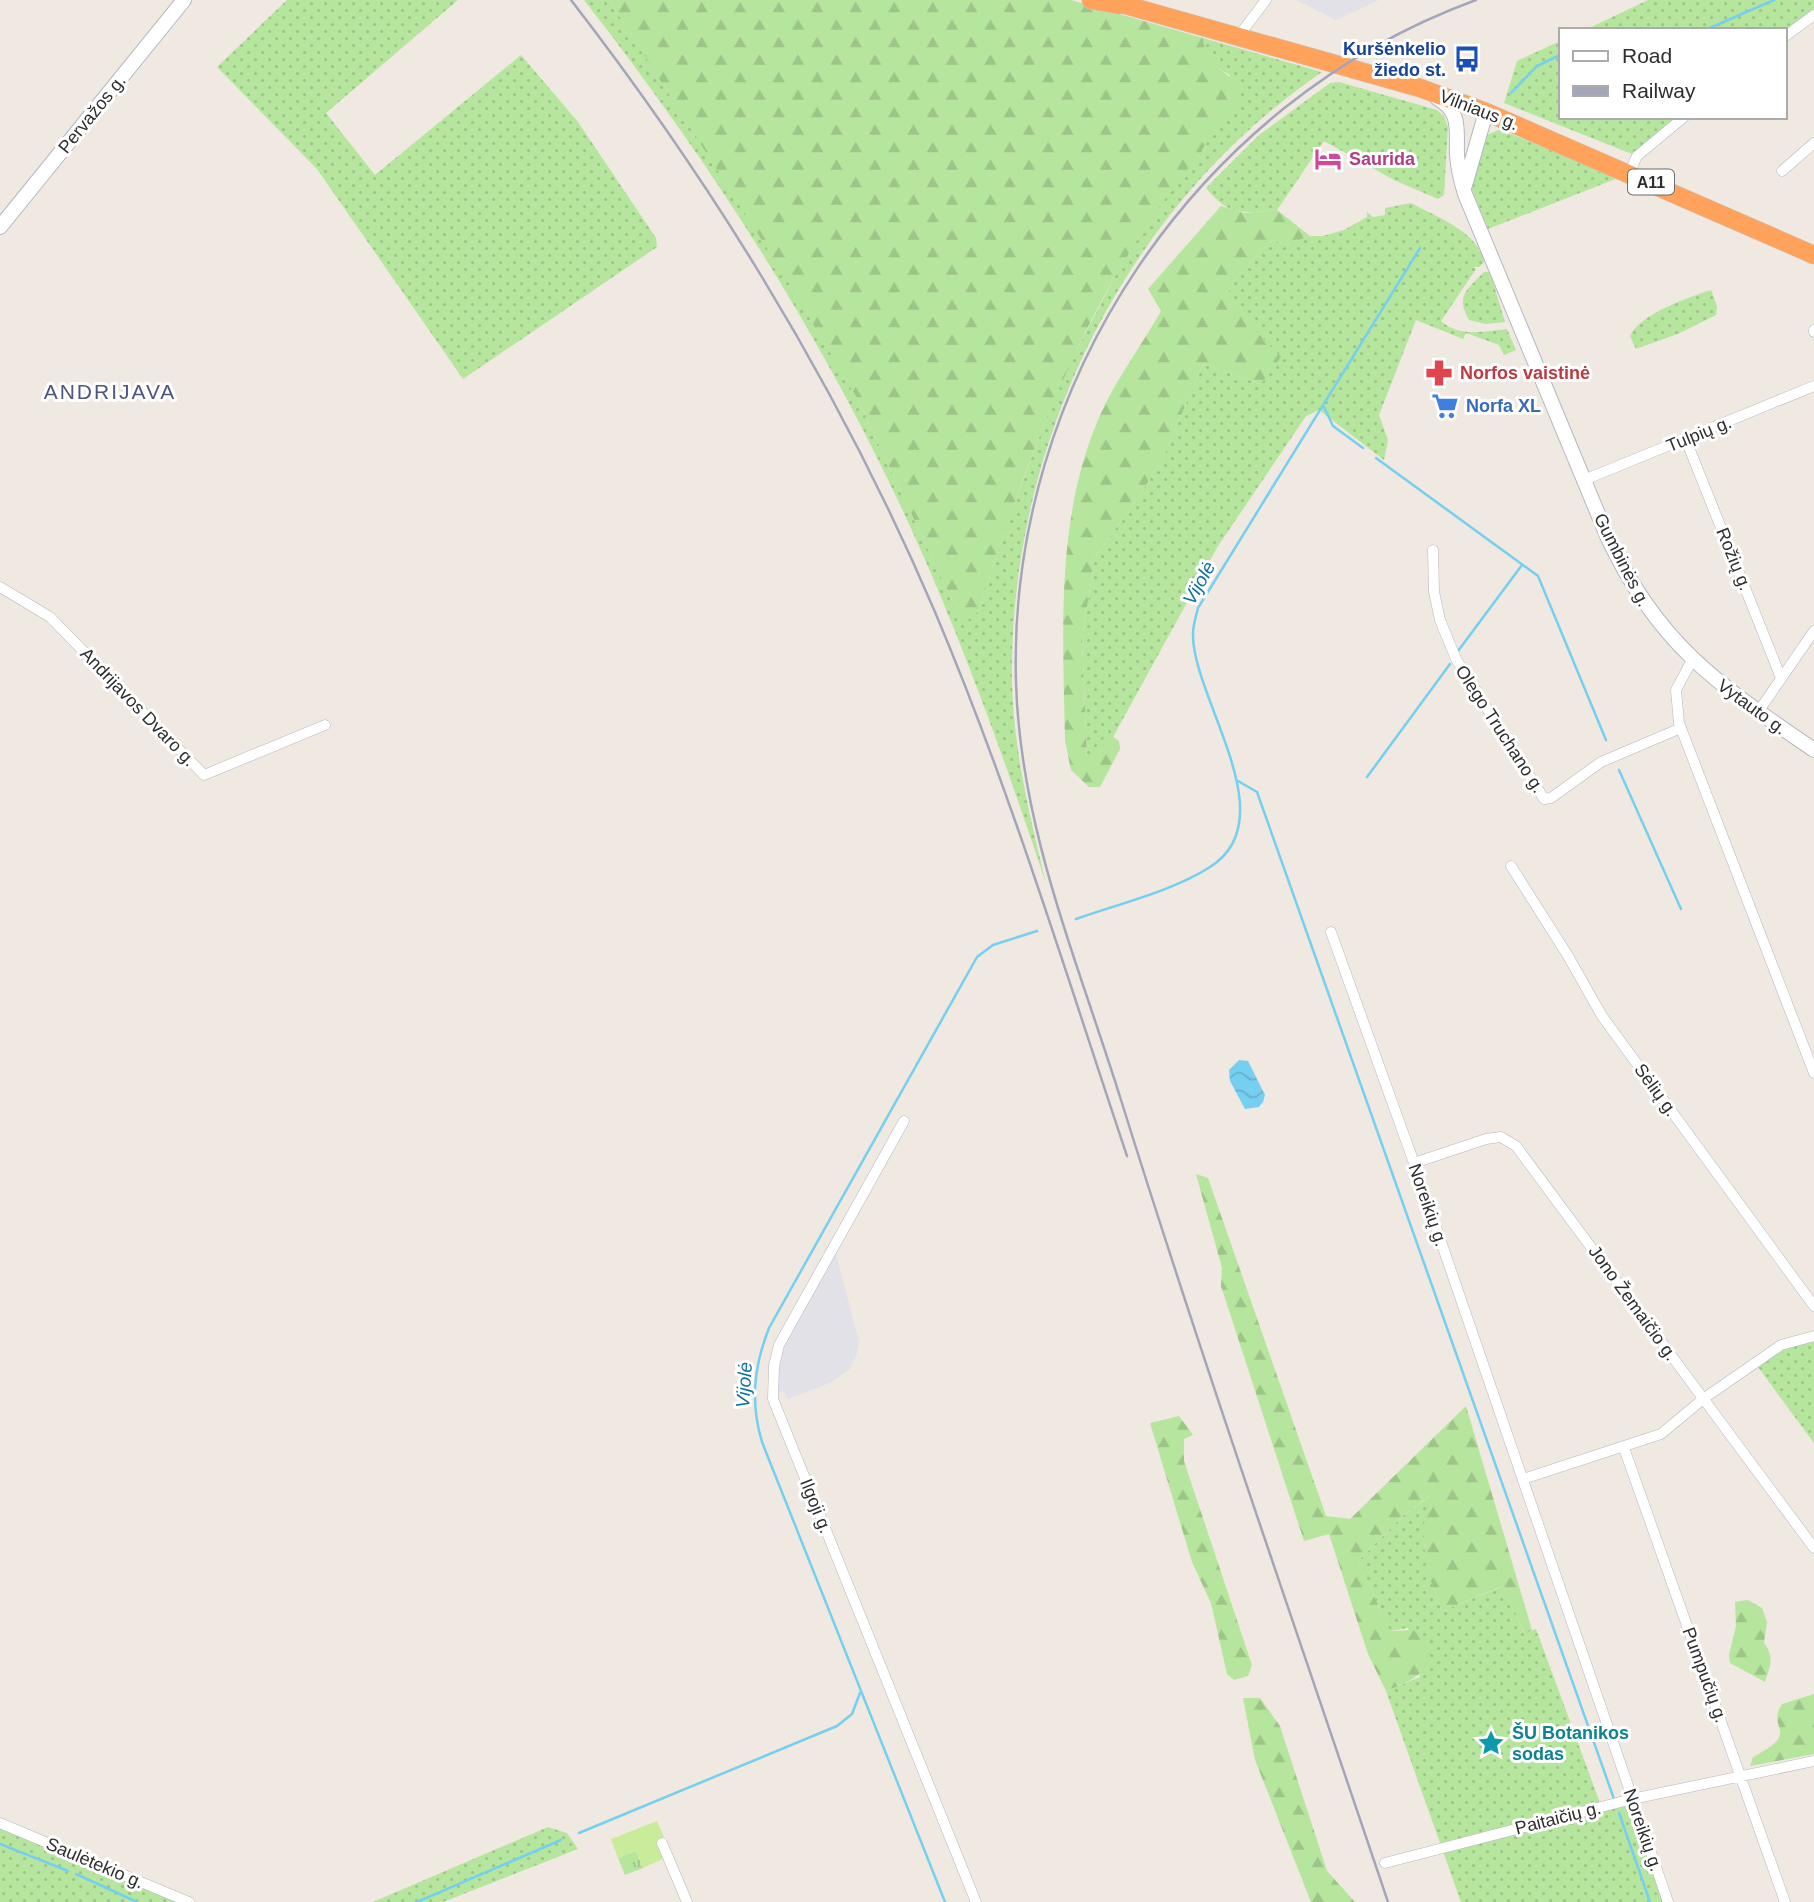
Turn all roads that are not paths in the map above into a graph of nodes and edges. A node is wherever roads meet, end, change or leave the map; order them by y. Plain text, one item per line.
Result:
1 (184, 0) edge
2 (1091, 0) edge
3 (1108, 0) edge
4 (1266, 0) edge
5 (1129, 7) junction
6 (1814, 15) edge
7 (1786, 36) edge
8 (1238, 38) junction
9 (1420, 88) junction
10 (1486, 112) junction
11 (1682, 119) edge
12 (1814, 142) edge
13 (1782, 171) dead end
14 (1630, 172) junction
15 (1465, 194) junction
16 (0, 227) edge
17 (1814, 254) edge
18 (1814, 386) edge
19 (1686, 440) junction
20 (1584, 480) junction
21 (1433, 550) dead end
22 (0, 587) edge
23 (1814, 631) edge
24 (1692, 660) junction
25 (1781, 678) junction
26 (1758, 712) junction
27 (325, 725) dead end
28 (1681, 728) junction
29 (1814, 750) edge
30 (1511, 866) dead end
31 (1331, 932) dead end
32 (1813, 1065) edge
33 (904, 1121) dead end
34 (1414, 1163) junction
35 (1814, 1306) edge
36 (1814, 1336) edge
37 (1703, 1399) junction
38 (1624, 1448) junction
39 (1523, 1479) junction
40 (1814, 1548) edge
41 (1814, 1761) edge
42 (1739, 1774) junction
43 (1632, 1799) junction
44 (0, 1823) edge
45 (662, 1843) dead end
46 (1385, 1863) dead end
47 (189, 1902) edge
48 (687, 1902) edge
49 (976, 1902) edge
50 (1668, 1902) edge
51 (1785, 1902) edge

1 - 16 main road, Pervažos g.
2 - 5 highway, Vilniaus g. / A11
3 - 5 highway, Vilniaus g. / A11
4 - 8 street
5 - 8 highway, Vilniaus g. / A11
6 - 7 street
8 - 9 highway, Vilniaus g. / A11
9 - 10 highway, Vilniaus g. / A11
9 - 15 main road, Gumbinės g.
10 - 14 highway, Vilniaus g. / A11
10 - 15 main road
11 - 14 street
12 - 13 street
14 - 17 highway, Vilniaus g. / A11
15 - 20 main road, Gumbinės g.
18 - 19 street, Tulpių g.
19 - 20 street, Tulpių g.
19 - 25 street, Rožių g.
20 - 24 main road, Gumbinės g.
21 - 28 street, Olego Truchano g.
22 - 27 street, Andrijavos Dvaro g.
23 - 25 street
24 - 26 main road, Vytauto g.
24 - 28 street
25 - 26 street
26 - 29 main road, Vytauto g.
28 - 32 street
30 - 35 street, Sėlių g.
31 - 34 street, Noreikių g.
33 - 49 street, Ilgoji g.
34 - 37 street, Jono Žemaičio g.
34 - 39 street, Noreikių g.
36 - 37 street
37 - 38 street
37 - 40 street, Jono Žemaičio g.
38 - 39 street
38 - 42 street, Pumpučių g.
39 - 43 street, Noreikių g.
41 - 42 street, Paitaičių g.
42 - 43 street, Paitaičių g.
42 - 51 street, Pumpučių g.
43 - 46 street, Paitaičių g.
43 - 50 street, Noreikių g.
44 - 47 street, Saulėtekio g.
45 - 48 street

